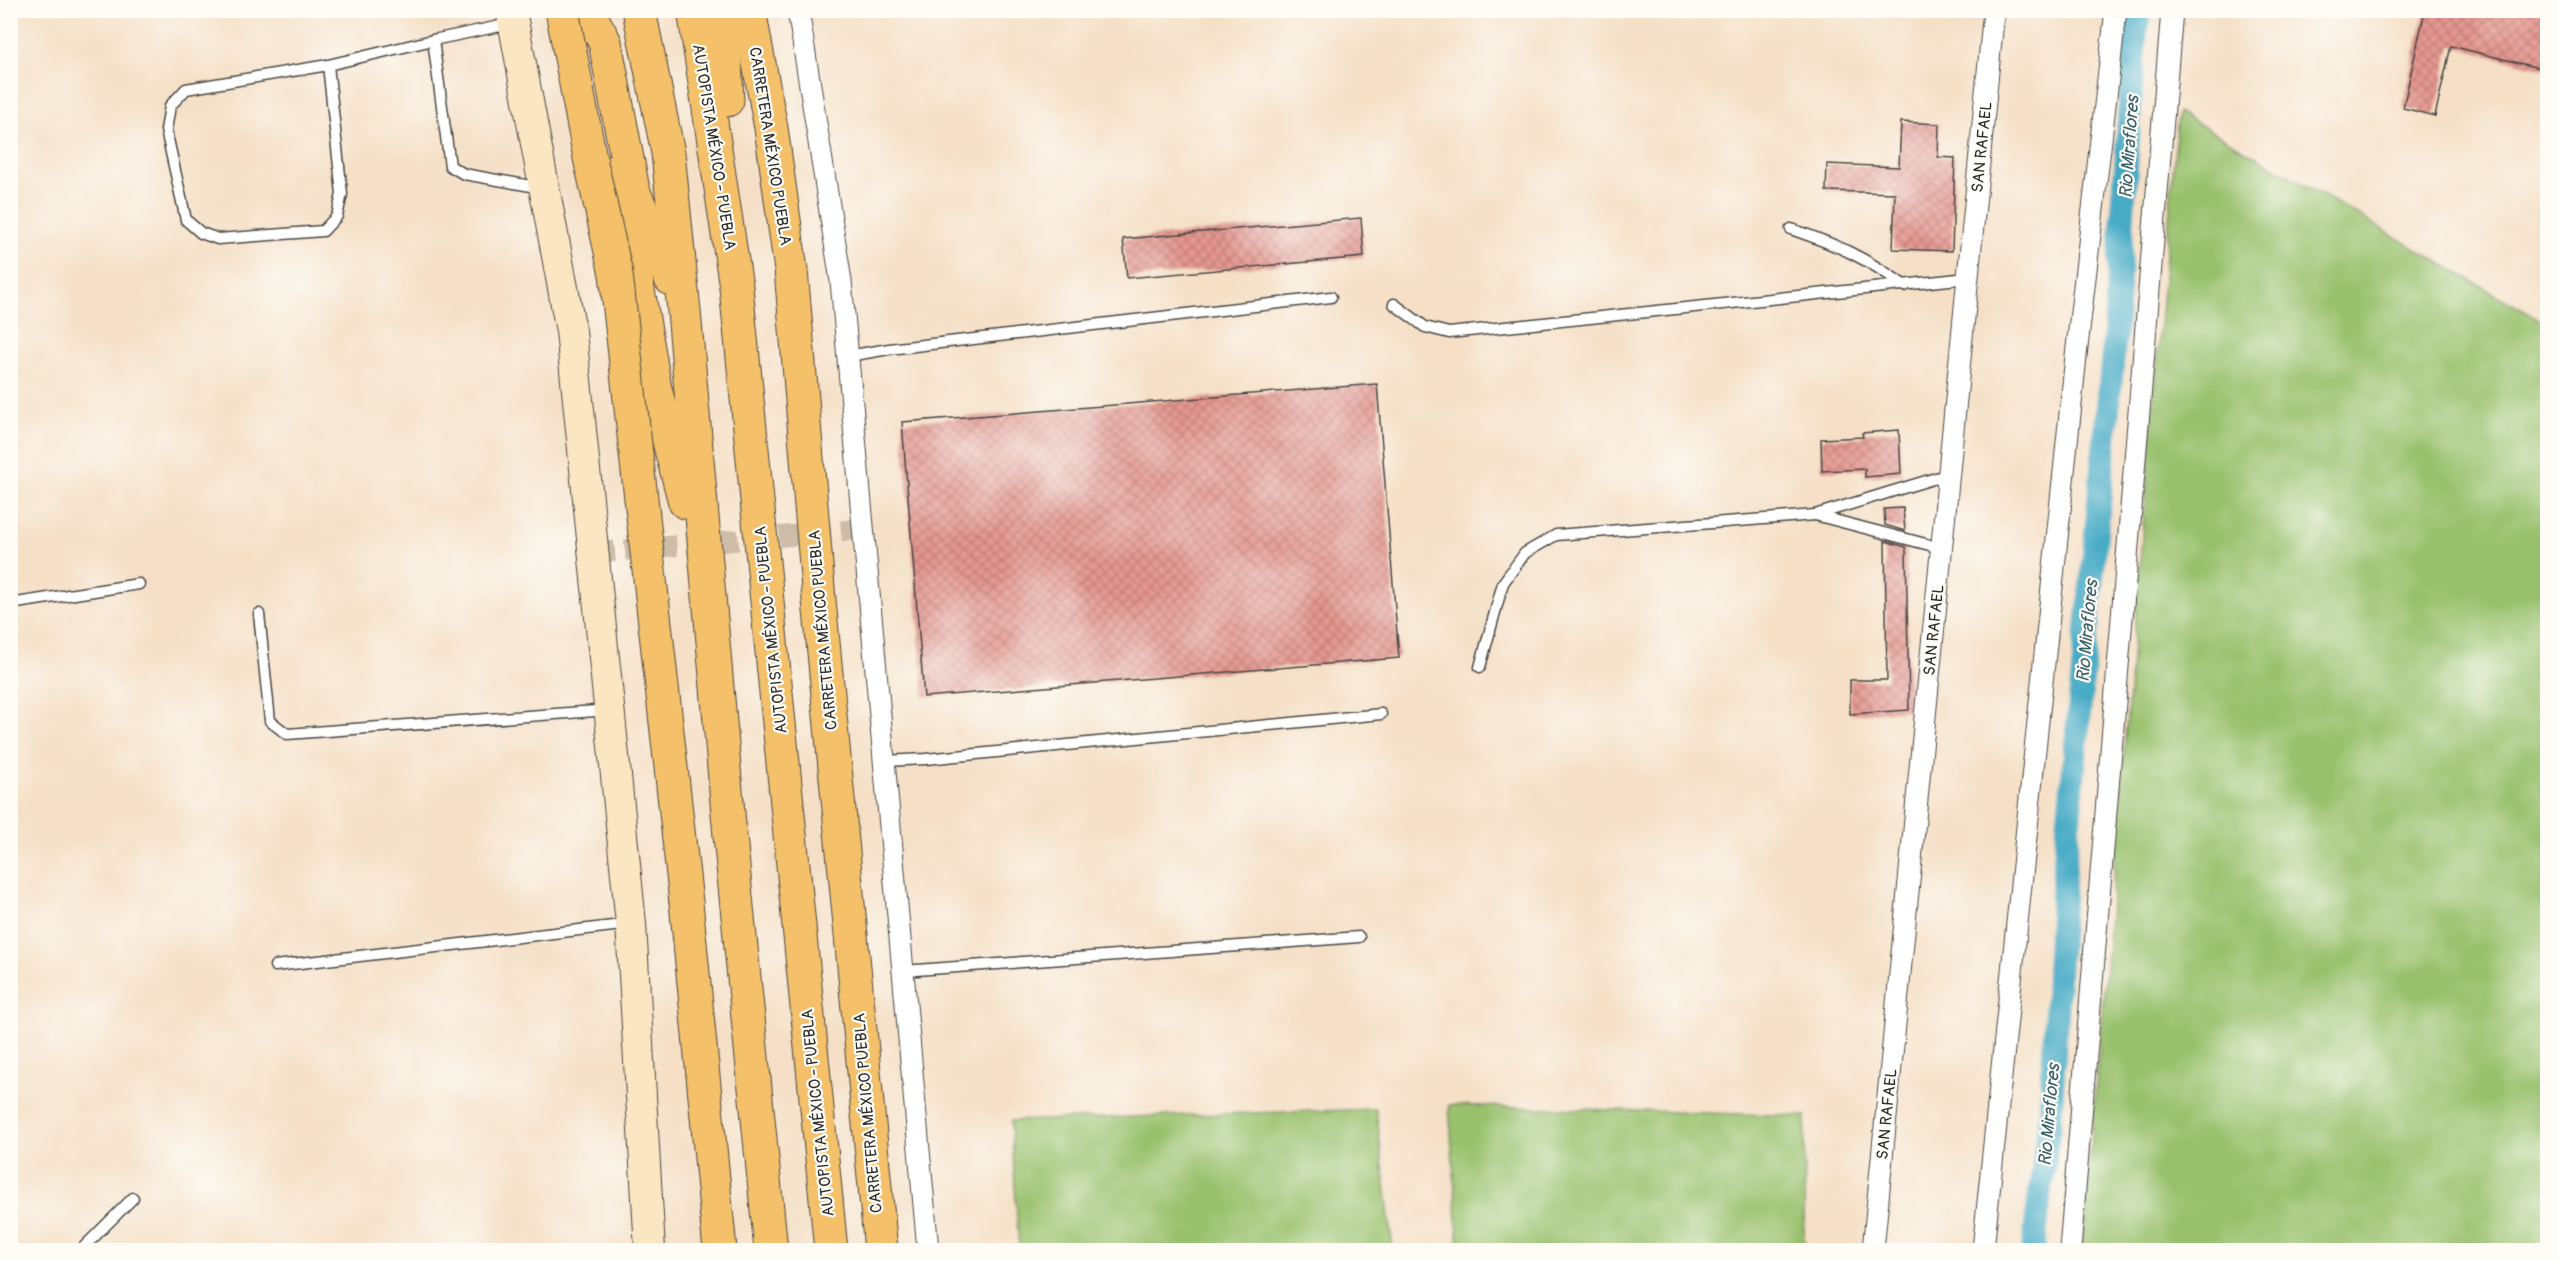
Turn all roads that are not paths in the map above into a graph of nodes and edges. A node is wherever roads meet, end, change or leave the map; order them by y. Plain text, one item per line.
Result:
1 (562, 10) edge
2 (573, 10) edge
3 (587, 10) edge
4 (630, 10) edge
5 (694, 10) edge
6 (798, 10) edge
7 (1994, 10) edge
8 (2116, 10) edge
9 (2172, 10) edge
10 (728, 15) edge
11 (512, 17) edge
12 (642, 26) edge
13 (433, 40) junction
14 (328, 65) junction
15 (545, 189) junction
16 (1791, 229) dead end
17 (1968, 278) junction
18 (1905, 286) junction
19 (736, 287) junction
20 (1331, 297) dead end
21 (1394, 304) dead end
22 (684, 311) junction
23 (848, 356) junction
24 (1949, 474) junction
25 (1815, 515) junction
26 (1941, 548) junction
27 (139, 584) dead end
28 (707, 584) junction
29 (10, 604) edge
30 (259, 614) dead end
31 (1480, 667) dead end
32 (609, 710) junction
33 (1381, 714) dead end
34 (884, 761) junction
35 (630, 924) junction
36 (1359, 937) dead end
37 (275, 966) dead end
38 (903, 972) junction
39 (133, 1198) dead end
40 (81, 1251) edge
41 (650, 1251) edge
42 (720, 1251) edge
43 (771, 1251) edge
44 (831, 1251) edge
45 (881, 1251) edge
46 (928, 1251) edge
47 (1873, 1251) edge
48 (1983, 1251) edge
49 (2070, 1251) edge

1 - 42 highway, bridge
2 - 28 highway
3 - 22 highway
4 - 12 highway
5 - 19 highway, AUTOPISTA MÉXICO - PUEBLA
6 - 23 street
7 - 17 street, SAN RAFAEL
8 - 48 street
9 - 49 street
10 - 19 highway
10 - 45 highway, CARRETERA MÉXICO PUEBLA
11 - 13 lane
11 - 15 main road
12 - 22 highway
13 - 14 lane
13 - 15 lane
14 - 14 lane
15 - 32 main road
16 - 18 lane
17 - 18 lane
17 - 24 street, SAN RAFAEL
18 - 21 lane
19 - 44 highway, AUTOPISTA MÉXICO - PUEBLA
20 - 23 lane
22 - 28 highway
23 - 34 street
24 - 25 lane
24 - 26 street, SAN RAFAEL
25 - 26 lane
25 - 31 lane
26 - 47 street, SAN RAFAEL
27 - 29 lane
28 - 43 highway
30 - 32 lane
32 - 35 main road
33 - 34 lane
34 - 38 street
35 - 37 lane
35 - 41 main road
36 - 38 lane
38 - 46 street
39 - 40 lane

